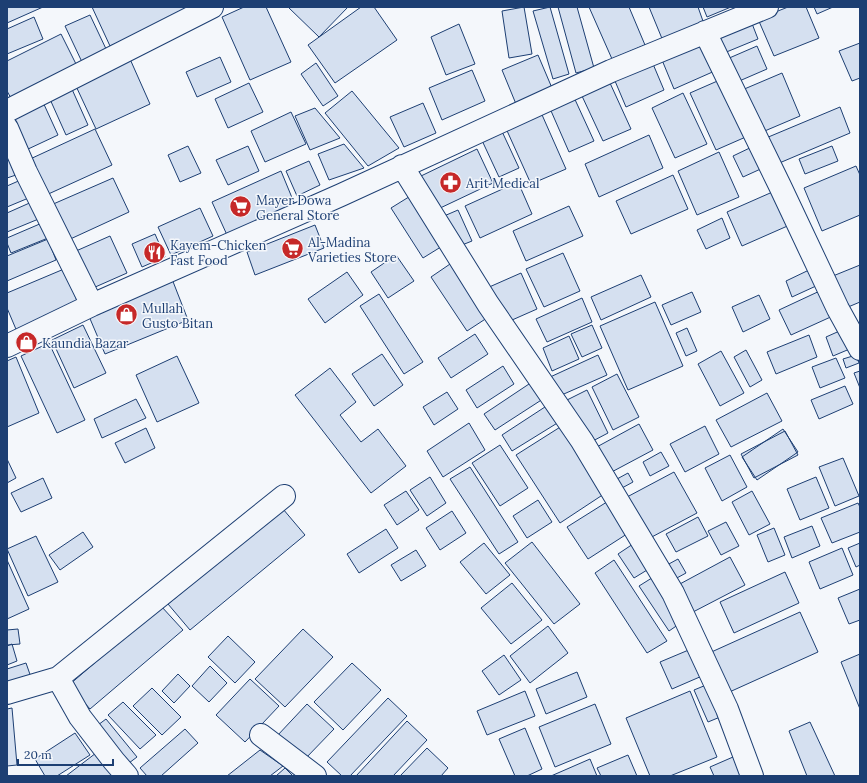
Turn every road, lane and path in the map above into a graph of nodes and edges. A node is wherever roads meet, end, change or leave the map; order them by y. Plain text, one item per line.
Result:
1 (212, 7) edge
2 (764, 8) edge
3 (705, 32) junction
4 (7, 111) edge
5 (7, 128) edge
6 (402, 166) junction
7 (92, 305) junction
8 (7, 346) edge
9 (860, 349) edge
10 (284, 496) dead end
11 (58, 678) junction
12 (7, 693) edge
13 (261, 735) dead end
14 (127, 776) edge
15 (315, 776) edge
16 (752, 776) edge

1 - 4 street
2 - 3 street
3 - 6 street
3 - 9 street
5 - 7 street
6 - 7 street
6 - 16 street
7 - 8 street
10 - 11 street
11 - 12 street
11 - 14 street
13 - 15 street

